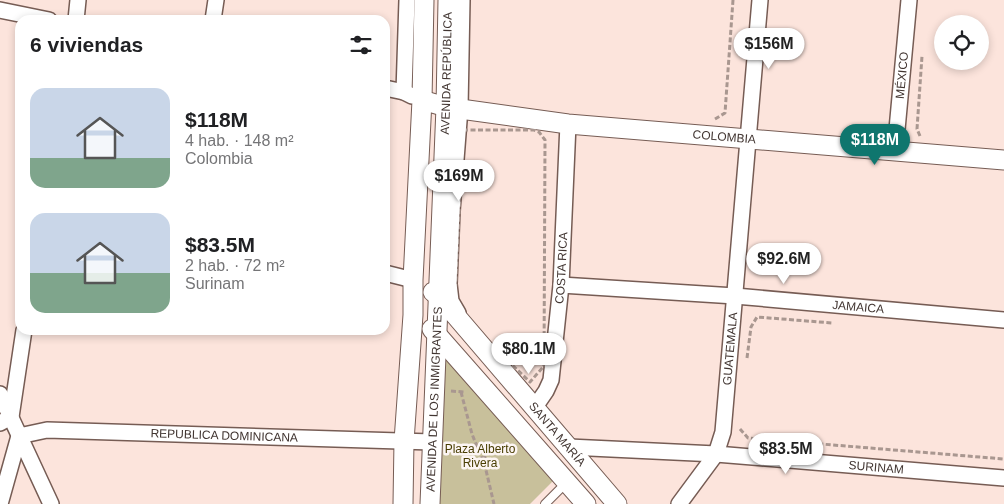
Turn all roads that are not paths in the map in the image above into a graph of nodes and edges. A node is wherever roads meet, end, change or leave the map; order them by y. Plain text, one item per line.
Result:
1 (78, 0) edge
2 (216, 0) edge
3 (407, 0) edge
4 (424, 0) edge
5 (448, 0) edge
6 (462, 0) edge
7 (760, 0) edge
8 (909, 0) edge
9 (0, 10) edge
10 (24, 15) edge
11 (76, 15) edge
12 (214, 15) edge
13 (390, 89) edge
14 (404, 92) junction
15 (422, 100) junction
16 (453, 108) junction
17 (568, 124) junction
18 (748, 138) junction
19 (895, 151) junction
20 (1004, 160) edge
21 (390, 274) edge
22 (413, 280) junction
23 (561, 284) junction
24 (438, 295) junction
25 (735, 296) junction
26 (413, 315) junction
27 (1004, 320) edge
28 (467, 330) junction
29 (436, 332) junction
30 (23, 335) edge
31 (0, 394) edge
32 (535, 407) junction
33 (5, 420) edge
34 (18, 436) junction
35 (404, 440) junction
36 (432, 442) junction
37 (569, 447) junction
38 (716, 454) junction
39 (1004, 478) edge
40 (566, 483) junction
41 (1, 497) edge
42 (51, 504) edge
43 (403, 504) edge
44 (430, 504) edge
45 (545, 504) edge
46 (586, 504) edge
47 (617, 504) edge
48 (679, 504) edge

1 - 11 street
2 - 12 street
3 - 14 street
4 - 15 street, AVENIDA REPÚBLICA
5 - 16 street, AVENIDA REPÚBLICA
6 - 16 street
7 - 18 street, GUATEMALA
8 - 19 street, MÉXICO
9 - 10 street
13 - 14 street
14 - 15 street
15 - 16 street, COLOMBIA
15 - 22 street, AVENIDA REPÚBLICA
16 - 17 street, COLOMBIA
16 - 24 street, AVENIDA REPÚBLICA
16 - 28 street
17 - 18 street, COLOMBIA
17 - 23 street, COSTA RICA
18 - 19 street, COLOMBIA
18 - 25 street, GUATEMALA
19 - 20 street, COLOMBIA
21 - 22 street
22 - 24 street, SANTA MARÍA
22 - 26 street, AVENIDA REPÚBLICA
23 - 25 street, JAMAICA
23 - 32 street, COSTA RICA
24 - 28 street, SANTA MARÍA
24 - 29 street, AVENIDA DE LOS INMIGRANTES
25 - 27 street, JAMAICA
25 - 38 street, GUATEMALA
26 - 29 street, SANTA MARÍA
26 - 35 street, AVENIDA DE LOS INMIGRANTES
28 - 32 street, SANTA MARÍA
29 - 36 street, AVENIDA DE LOS INMIGRANTES
29 - 40 street, SANTA MARÍA
30 - 33 street
31 - 33 street
32 - 37 street, SANTA MARÍA
33 - 34 street
34 - 35 street, REPUBLICA DOMINICANA
34 - 41 street
34 - 42 street
35 - 36 street, REPUBLICA DOMINICANA
35 - 43 street, AVENIDA DE LOS INMIGRANTES
36 - 44 street, AVENIDA DE LOS INMIGRANTES
37 - 38 street, SURINAM
37 - 47 street, SANTA MARÍA
38 - 39 street, SURINAM
38 - 48 street, GUATEMALA
40 - 45 lane
40 - 46 street, SANTA MARÍA

